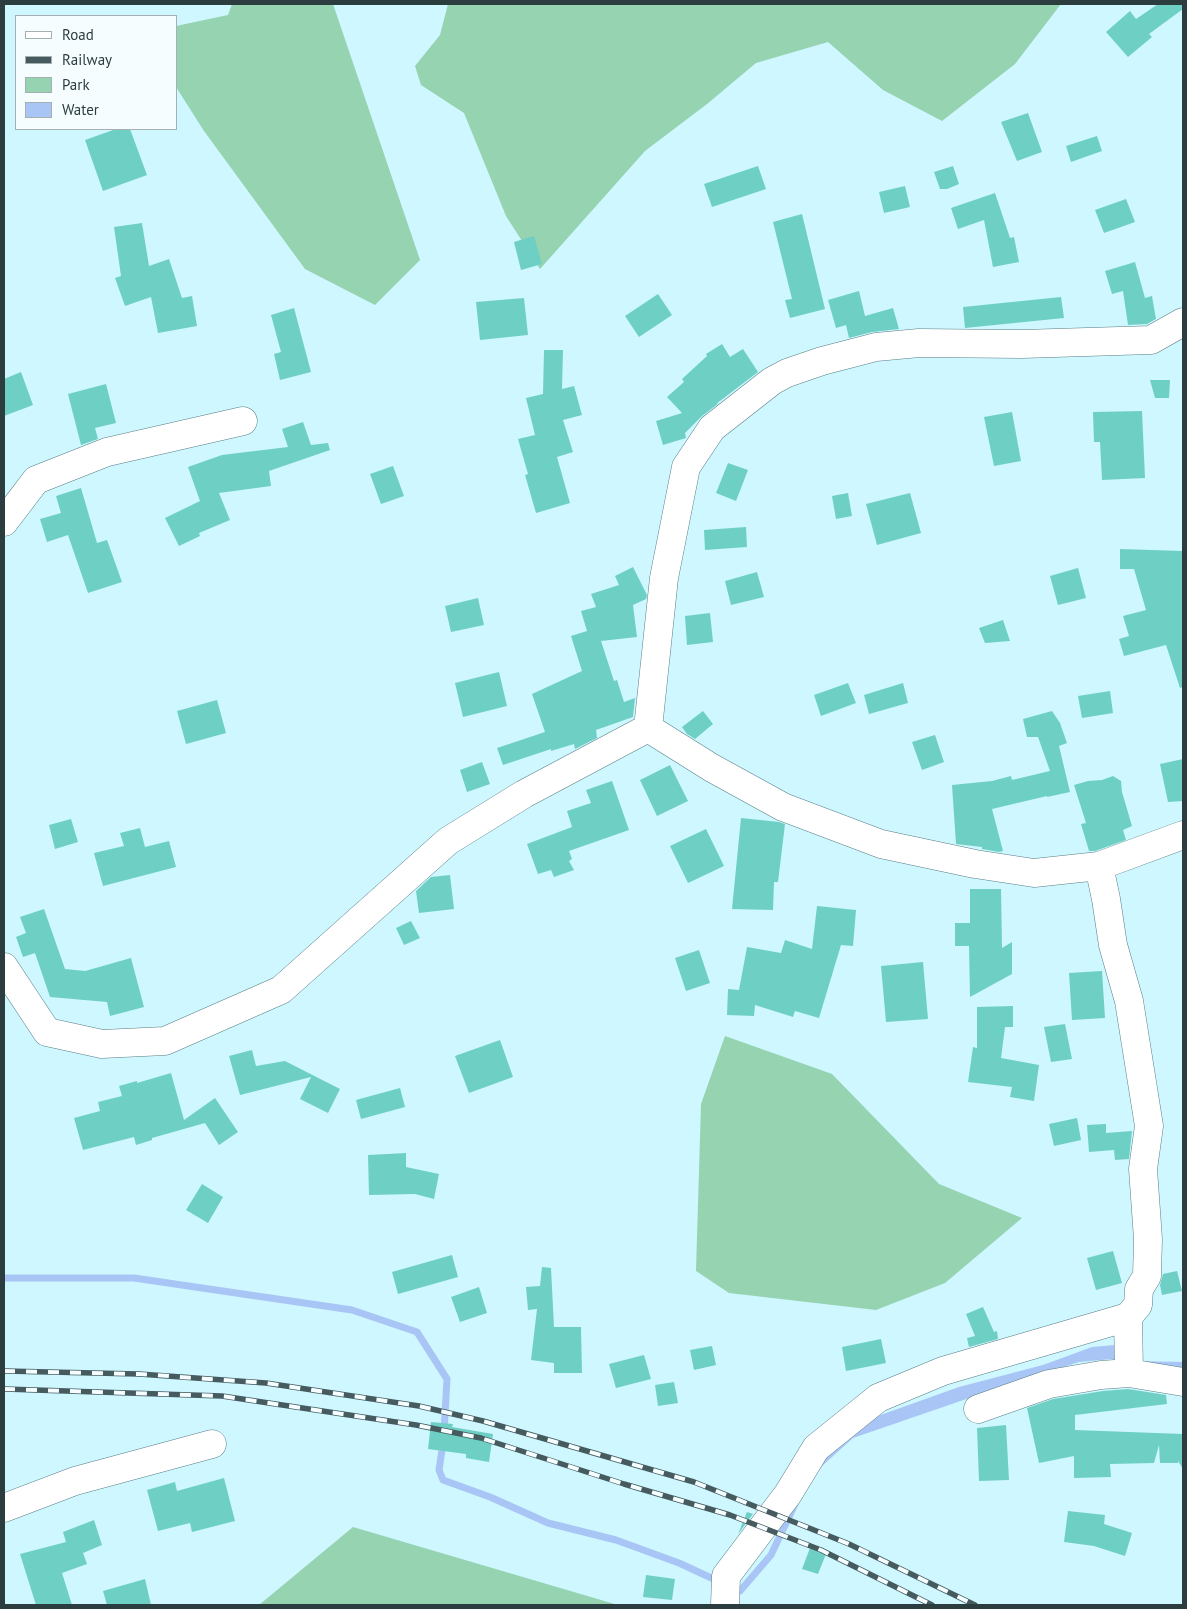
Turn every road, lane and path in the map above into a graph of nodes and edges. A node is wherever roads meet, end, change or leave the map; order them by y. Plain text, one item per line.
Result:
1 (1183, 322) edge
2 (243, 422) dead end
3 (4, 522) edge
4 (648, 728) junction
5 (1183, 835) edge
6 (1099, 866) junction
7 (4, 967) edge
8 (1128, 1318) junction
9 (1129, 1373) junction
10 (1183, 1382) edge
11 (978, 1409) dead end
12 (212, 1444) dead end
13 (4, 1508) edge
14 (725, 1605) edge

1 - 4 street
2 - 3 street
4 - 6 street
4 - 7 street
5 - 6 street
6 - 8 street
8 - 9 street
8 - 14 street
9 - 10 street
9 - 11 street
12 - 13 street

